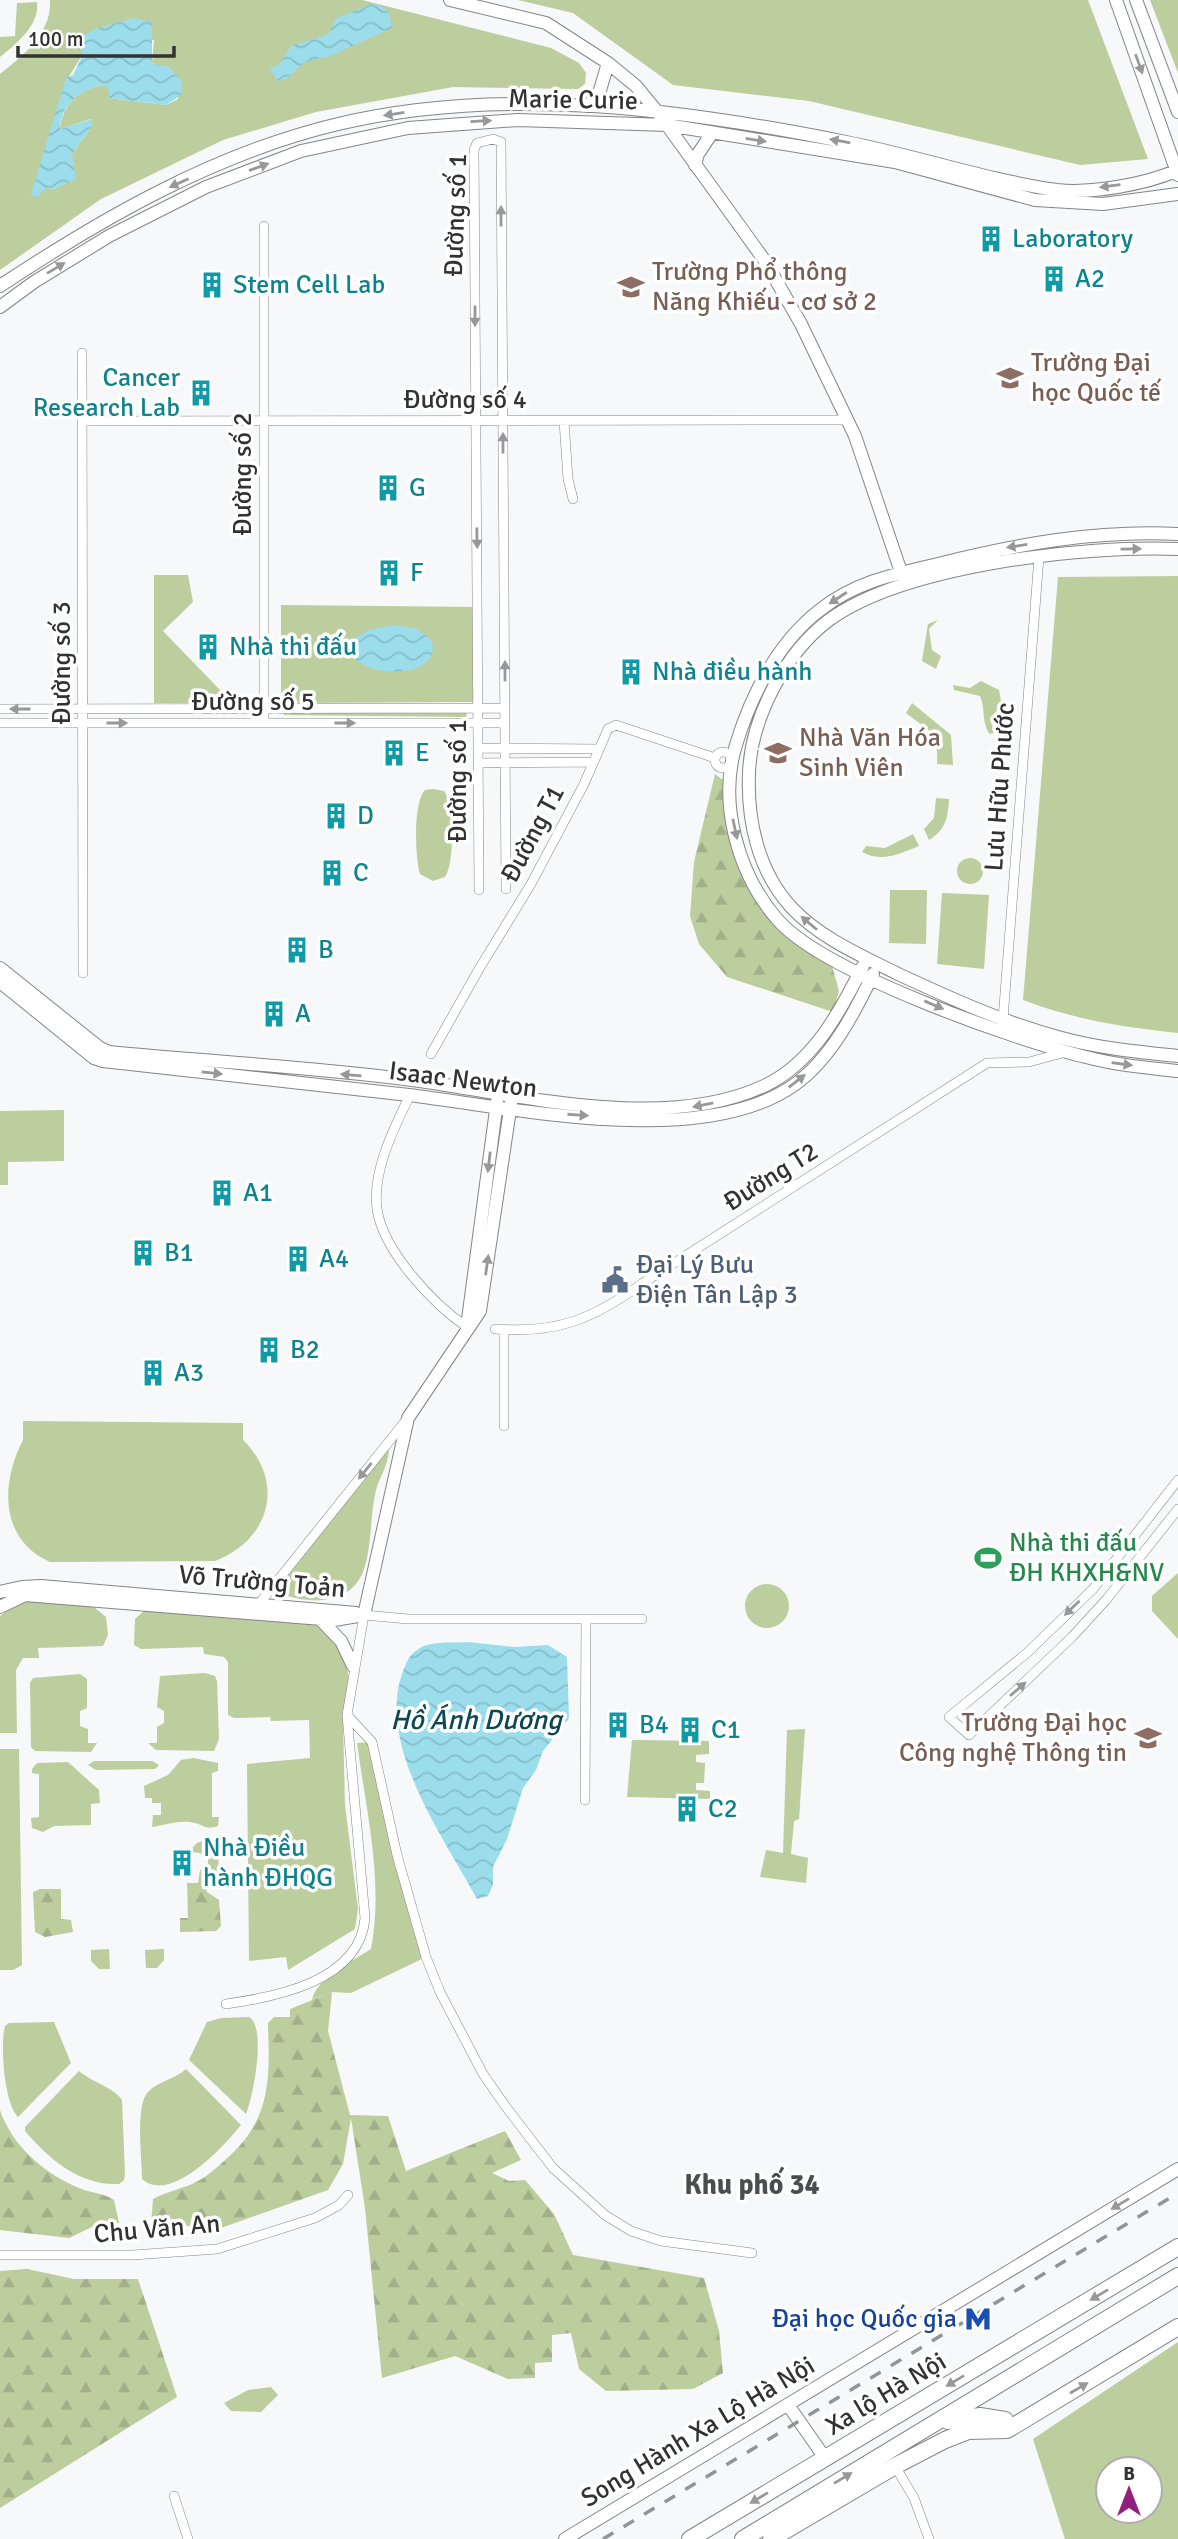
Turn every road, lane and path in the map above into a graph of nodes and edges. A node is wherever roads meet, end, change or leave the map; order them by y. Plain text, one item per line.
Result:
1 (450, 0) edge
2 (1116, 0) edge
3 (1136, 0) edge
4 (608, 63) junction
5 (587, 106) junction
6 (1178, 112) edge
7 (659, 114) junction
8 (667, 125) junction
9 (712, 133) junction
10 (695, 166) junction
11 (1177, 172) edge
12 (1178, 194) edge
13 (103, 222) junction
14 (264, 226) dead end
15 (109, 236) junction
16 (0, 286) edge
17 (0, 307) edge
18 (82, 353) dead end
19 (848, 420) junction
20 (82, 421) junction
21 (264, 421) junction
22 (476, 421) junction
23 (503, 421) junction
24 (564, 421) junction
25 (573, 499) dead end
26 (1178, 534) edge
27 (1178, 549) edge
28 (1039, 557) junction
29 (903, 579) junction
30 (478, 708) junction
31 (505, 708) junction
32 (0, 709) edge
33 (83, 709) junction
34 (264, 709) junction
35 (0, 723) edge
36 (83, 723) junction
37 (264, 723) junction
38 (478, 723) junction
39 (505, 723) junction
40 (478, 748) junction
41 (505, 748) junction
42 (599, 749) junction
43 (731, 761) junction
44 (750, 761) junction
45 (593, 762) junction
46 (505, 763) junction
47 (478, 764) junction
48 (506, 889) dead end
49 (479, 890) dead end
50 (873, 961) junction
51 (0, 968) edge
52 (83, 973) dead end
53 (865, 976) junction
54 (0, 982) edge
55 (1003, 1020) junction
56 (1069, 1046) junction
57 (431, 1054) dead end
58 (1178, 1056) edge
59 (1178, 1071) edge
60 (419, 1081) junction
61 (410, 1095) junction
62 (497, 1100) junction
63 (511, 1103) junction
64 (467, 1327) junction
65 (408, 1418) junction
66 (504, 1426) dead end
67 (1178, 1480) edge
68 (1178, 1509) edge
69 (1105, 1574) junction
70 (1119, 1584) junction
71 (1093, 1589) junction
72 (0, 1592) edge
73 (1106, 1600) junction
74 (0, 1607) edge
75 (259, 1609) junction
76 (364, 1615) junction
77 (320, 1619) junction
78 (586, 1619) junction
79 (642, 1619) dead end
80 (354, 1666) junction
81 (347, 1715) junction
82 (585, 1800) dead end
83 (226, 2004) dead end
84 (1178, 2169) edge
85 (348, 2194) dead end
86 (1178, 2247) edge
87 (752, 2253) dead end
88 (0, 2255) edge
89 (1178, 2276) edge
90 (1178, 2327) edge
91 (788, 2405) junction
92 (1020, 2423) junction
93 (932, 2426) junction
94 (825, 2458) junction
95 (891, 2459) junction
96 (174, 2496) dead end
97 (776, 2538) edge
98 (188, 2539) edge
99 (565, 2539) edge
100 (690, 2539) edge
101 (743, 2539) edge
102 (929, 2539) edge

1 - 4 street
2 -> 11 street
3 - 6 street
4 - 5 street
4 - 7 street
5 - 7 street, Marie Curie
5 -> 13 street, Marie Curie
7 - 8 street
11 -> 7 street, Marie Curie
8 - 9 street, Marie Curie
8 - 10 street
15 -> 8 street, Marie Curie
9 - 10 street
9 -> 12 street, Marie Curie
10 - 19 street
13 - 15 street
13 - 16 street, Marie Curie
14 - 21 street, Đường số 2
17 -> 15 street, Marie Curie
18 - 20 street, Đường số 3
19 - 24 street, Đường số 4
19 - 29 street
20 - 21 street, Đường số 4
20 - 33 street, Đường số 3
21 - 22 street, Đường số 4
21 - 34 street, Đường số 2
22 - 23 street, Đường số 4
23 -> 22 street, Đường số 1
22 -> 30 street, Đường số 1
23 - 24 street, Đường số 4
31 -> 23 street, Đường số 1
24 - 25 street
26 -> 29 street
28 -> 27 street
28 - 29 street
28 - 55 street, Lưu Hữu Phước
29 -> 43 street
29 - 44 street
30 - 31 street, Đường số 5
30 - 34 street, Đường số 5
30 - 38 street, Đường số 1
31 - 39 street, Đường số 1
33 -> 32 street, Đường số 5
33 - 34 street, Đường số 5
33 - 36 street, Đường số 3
34 - 37 street, Đường số 2
35 - 36 street, Đường số 5
36 -> 37 street, Đường số 5
36 - 52 street, Đường số 3
37 -> 38 street, Đường số 5
38 - 39 street, Đường số 5
38 - 40 street, Đường số 1
39 - 41 street, Đường số 1
40 - 41 street
40 - 47 street, Đường số 1
41 - 42 street
41 - 46 street, Đường số 1
42 - 43 street, Đường T1
42 - 45 street, Đường T1
43 - 44 street
43 -> 53 street
50 -> 44 street
45 - 46 street
45 - 57 street, Đường T1
46 - 47 street
46 - 48 street, Đường số 1
47 - 49 street, Đường số 1
50 - 53 street, Isaac Newton
50 - 55 street
60 -> 51 street, Isaac Newton
53 -> 56 street
53 - 63 street, Isaac Newton
54 -> 61 street, Isaac Newton
55 - 56 street
56 - 58 street
56 -> 59 street
56 - 66 street, Đường T2
60 - 61 street
60 - 62 street, Isaac Newton
61 - 62 street, Isaac Newton
61 - 64 street
62 - 63 street, Isaac Newton
62 -> 64 street
64 -> 63 street
64 - 65 street
65 -> 75 street
65 - 76 street
67 - 69 street
68 - 70 street
69 - 70 street
69 - 71 street
70 - 73 street
71 - 73 street
71 -> 73 street
72 - 75 street, Võ Trường Toản
74 - 75 street, Võ Trường Toản
75 - 76 street, Võ Trường Toản
75 - 77 street, Võ Trường Toản
76 - 77 street, Võ Trường Toản
76 - 78 street
76 - 80 street
77 - 80 street
78 - 79 street
78 - 82 street
80 - 81 street
81 - 83 street
81 - 87 street
84 -> 91 street, Song Hành Xa Lộ Hà Nội
85 - 88 street, Chu Văn An
86 -> 94 highway, Xa lộ Hà Nội
89 - 93 highway, Xa lộ Hà Nội
92 -> 90 highway, Xa lộ Hà Nội
91 - 94 street
91 - 99 street, Song Hành Xa Lộ Hà Nội
92 - 93 highway
92 - 95 highway, Xa lộ Hà Nội
93 - 95 highway, Xa lộ Hà Nội
94 -> 100 highway, Xa lộ Hà Nội
95 - 97 highway, Xa lộ Hà Nội
101 -> 95 highway, Xa lộ Hà Nội
95 - 102 street
96 - 98 street

